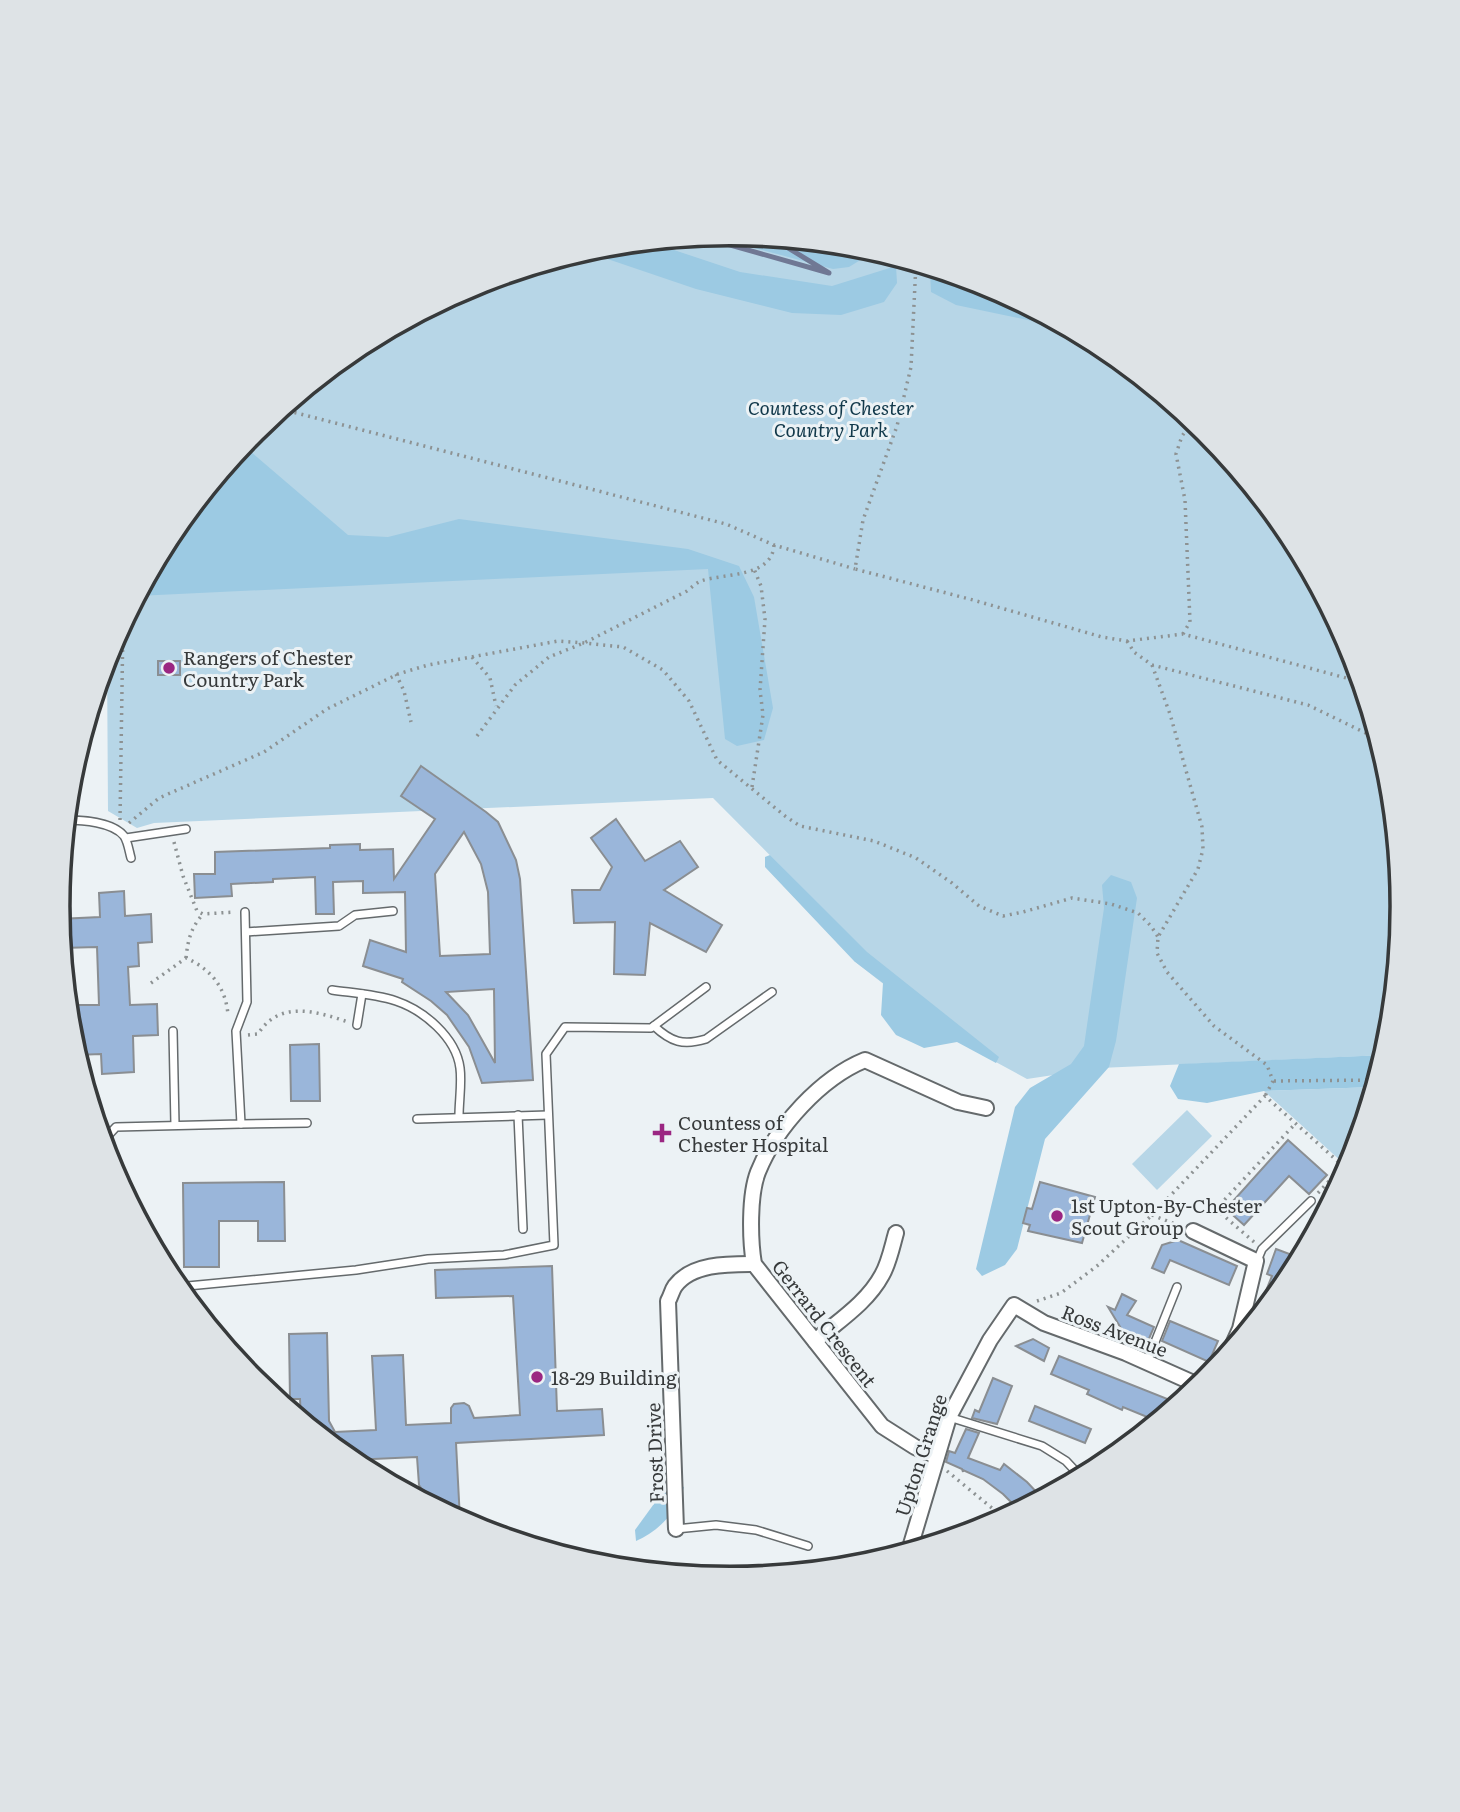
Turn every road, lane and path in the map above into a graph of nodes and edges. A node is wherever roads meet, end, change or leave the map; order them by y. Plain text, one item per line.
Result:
1 (916, 273) edge
2 (293, 412) edge
3 (1187, 430) edge
4 (774, 545) junction
5 (754, 569) junction
6 (855, 569) junction
7 (1183, 634) junction
8 (1127, 641) junction
9 (584, 643) junction
10 (123, 646) edge
11 (472, 657) junction
12 (1152, 665) junction
13 (396, 674) junction
14 (1349, 679) edge
15 (497, 707) junction
16 (411, 722) dead end
17 (1368, 734) edge
18 (477, 736) dead end
19 (751, 787) junction
20 (76, 820) edge
21 (171, 830) junction
22 (186, 830) dead end
23 (123, 835) junction
24 (131, 858) dead end
25 (393, 911) dead end
26 (245, 912) joint
27 (202, 914) junction
28 (246, 932) junction
29 (1158, 937) junction
30 (186, 958) dead end
31 (706, 987) dead end
32 (332, 990) dead end
33 (772, 992) dead end
34 (362, 994) junction
35 (357, 1025) dead end
36 (654, 1026) junction
37 (173, 1031) dead end
38 (1367, 1080) edge
39 (1273, 1081) junction
40 (1265, 1096) junction
41 (986, 1108) dead end
42 (517, 1115) junction
43 (548, 1115) junction
44 (459, 1116) junction
45 (417, 1119) dead end
46 (307, 1123) dead end
47 (240, 1124) junction
48 (1295, 1124) junction
49 (175, 1125) junction
50 (110, 1133) edge
51 (1339, 1162) edge
52 (1330, 1180) edge
53 (1311, 1201) joint
54 (1152, 1215) junction
55 (523, 1228) dead end
56 (1193, 1231) joint
57 (896, 1234) dead end
58 (1259, 1255) junction
59 (754, 1264) junction
60 (190, 1286) edge
61 (1177, 1287) dead end
62 (1018, 1306) junction
63 (1242, 1323) edge
64 (815, 1341) junction
65 (1147, 1362) junction
66 (1188, 1381) edge
67 (949, 1416) junction
68 (936, 1458) junction
69 (1074, 1469) edge
70 (995, 1510) edge
71 (676, 1530) joint
72 (912, 1540) edge
73 (808, 1546) dead end

1 - 6 path
2 - 4 path
3 - 7 path
4 - 5 path
4 - 6 path
5 - 9 path
5 - 19 path
6 - 8 path
7 - 8 path
7 - 14 path
8 - 12 path
9 - 11 path
9 - 15 path
9 - 19 path
10 - 23 path
11 - 13 path
11 - 15 path
12 - 17 path
12 - 29 path
13 - 16 path
13 - 23 path
15 - 18 path
19 - 29 path
20 - 23 lane
21 - 22 lane
21 - 23 lane
21 - 27 path
23 - 24 lane
25 - 28 lane
26 - 27 path
26 - 28 lane
27 - 30 path
28 - 47 lane
29 - 39 path
31 - 36 lane
32 - 34 lane
33 - 36 lane
34 - 35 lane
34 - 44 lane
36 - 43 lane
37 - 49 lane
38 - 39 path
39 - 40 path
40 - 48 path
40 - 54 path
41 - 59 street, Gerrard Crescent
42 - 43 lane
42 - 44 lane
42 - 55 lane
43 - 60 lane
44 - 45 lane
46 - 47 lane
47 - 49 lane
48 - 51 path
48 - 58 path
49 - 50 lane
52 - 53 path
53 - 58 lane
54 - 56 path
54 - 62 path
56 - 58 street
57 - 64 street
58 - 63 street
59 - 64 street, Gerrard Crescent
59 - 71 street, Frost Drive
61 - 65 lane
62 - 65 street, Ross Avenue
62 - 67 street, Upton Grange
64 - 68 street, Gerrard Crescent
65 - 66 street, Ross Avenue
67 - 68 street, Upton Grange
67 - 69 lane
68 - 70 path
68 - 72 street, Upton Grange
71 - 73 lane, Frost Drive

